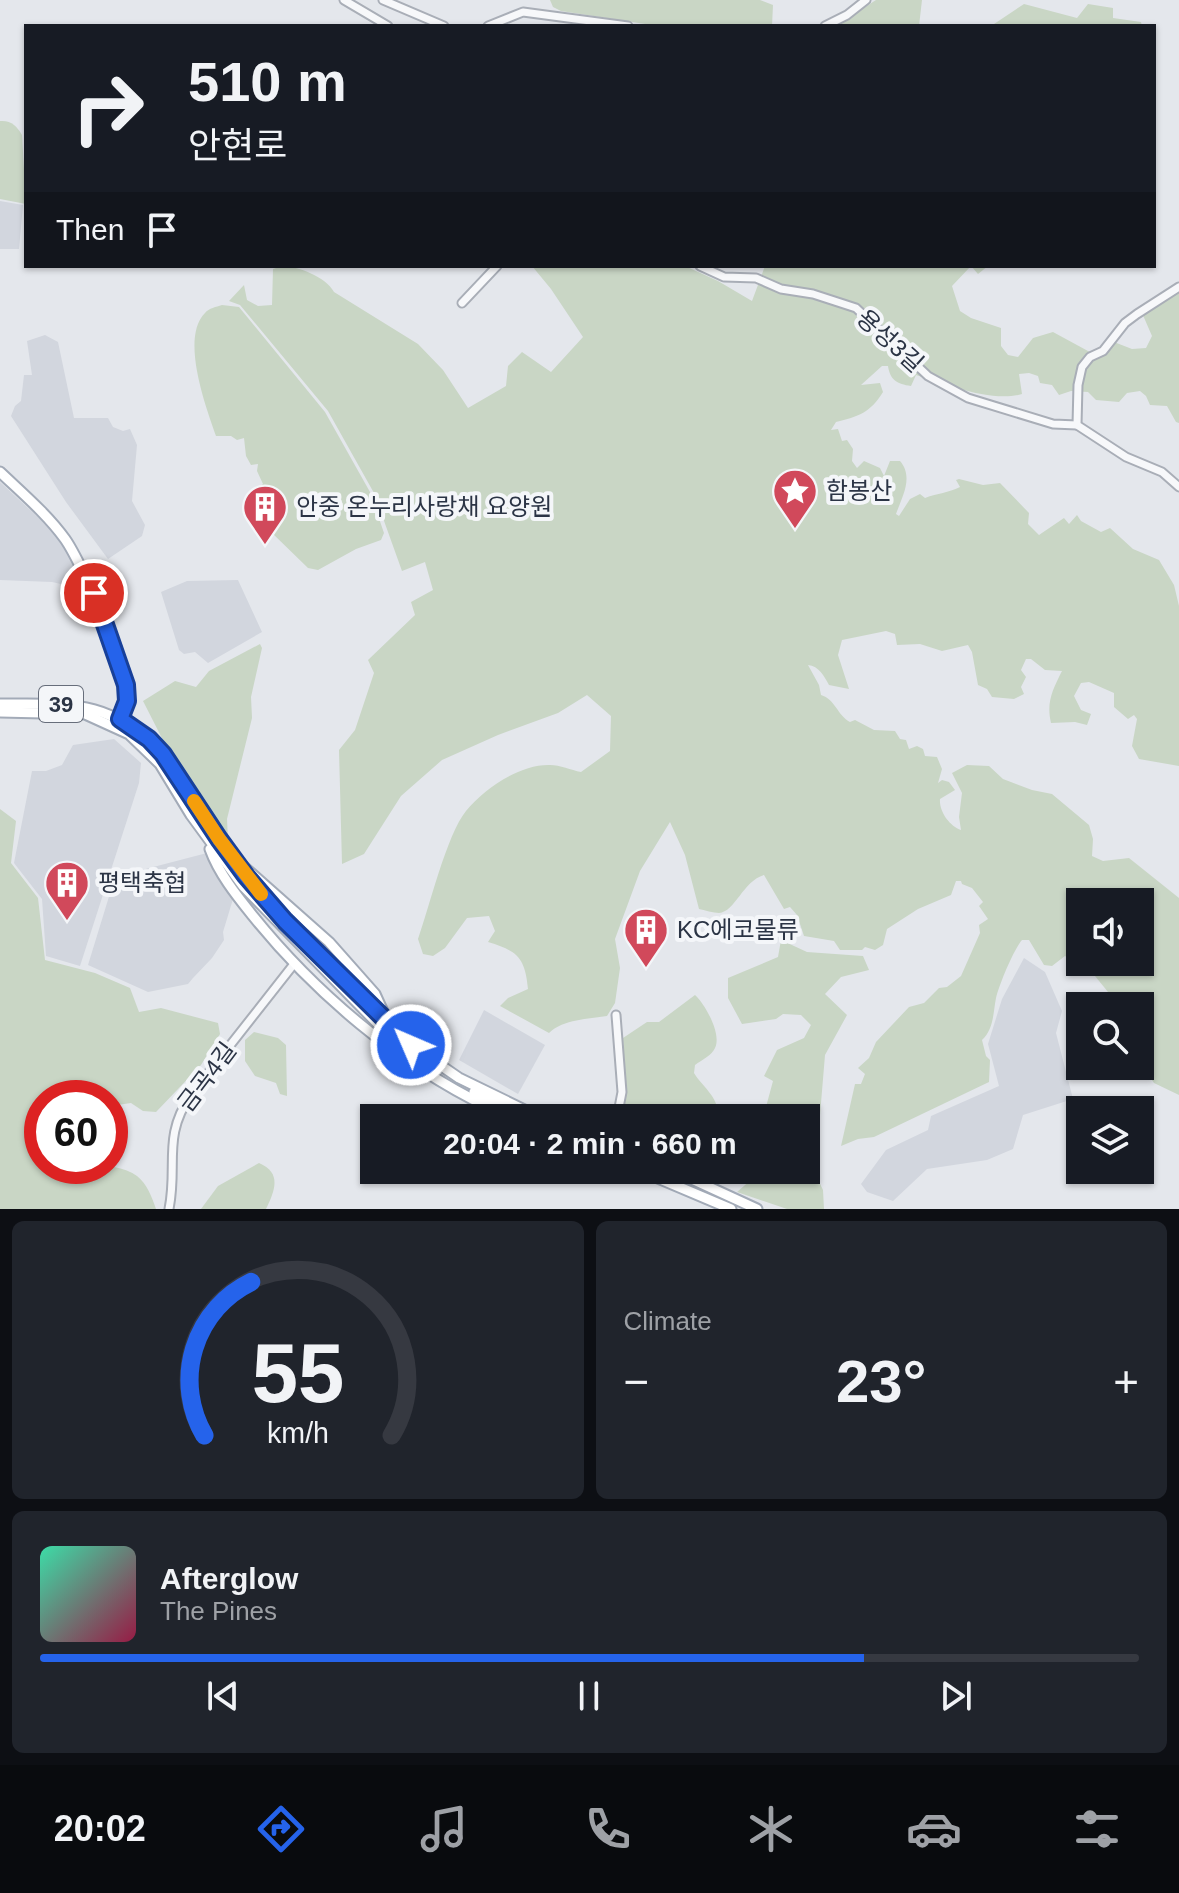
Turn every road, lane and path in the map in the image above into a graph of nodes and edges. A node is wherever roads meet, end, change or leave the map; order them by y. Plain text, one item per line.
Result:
1 (344, 0) edge
2 (383, 0) edge
3 (866, 0) edge
4 (385, 24) edge
5 (439, 24) edge
6 (493, 24) edge
7 (613, 24) edge
8 (829, 24) edge
9 (495, 268) edge
10 (704, 268) edge
11 (1179, 287) edge
12 (462, 303) dead end
13 (1077, 425) junction
14 (0, 472) edge
15 (1179, 487) edge
16 (0, 704) edge
17 (0, 712) edge
18 (119, 723) junction
19 (205, 834) junction
20 (231, 856) junction
21 (294, 964) junction
22 (616, 1015) dead end
23 (386, 1021) junction
24 (484, 1104) edge
25 (495, 1104) edge
26 (512, 1104) edge
27 (620, 1104) edge
28 (672, 1184) edge
29 (703, 1184) edge
30 (169, 1209) edge
31 (731, 1209) edge
32 (757, 1209) edge

1 - 4 street
2 - 5 street
3 - 8 street
6 - 7 street
9 - 12 street
10 - 13 street, 용성3길
11 - 13 street
13 - 15 street
14 - 18 main road
16 - 18 main road, 39
17 - 18 main road, 39
18 - 19 main road, 39
18 - 20 main road, 39
19 - 21 main road
19 - 25 main road, 39
20 - 23 main road, 39
20 - 23 main road
21 - 24 main road
21 - 30 street, 금곡4길
22 - 27 street
23 - 26 main road, 39
28 - 31 main road
29 - 32 main road

